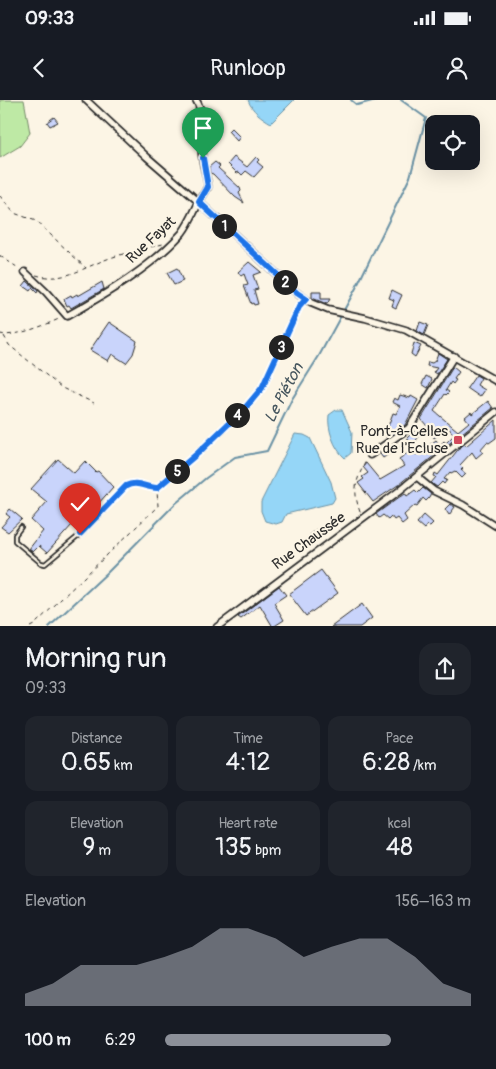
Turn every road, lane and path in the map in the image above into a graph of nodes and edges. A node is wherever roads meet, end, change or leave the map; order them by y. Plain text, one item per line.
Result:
1 (86, 100) edge
2 (196, 100) edge
3 (0, 196) edge
4 (199, 202) junction
5 (171, 242) junction
6 (0, 256) edge
7 (86, 268) junction
8 (25, 272) junction
9 (306, 299) junction
10 (66, 316) junction
11 (0, 334) edge
12 (4, 336) junction
13 (454, 356) junction
14 (496, 382) edge
15 (94, 403) dead end
16 (496, 412) edge
17 (370, 455) joint
18 (417, 477) junction
19 (157, 488) junction
20 (363, 518) junction
21 (496, 526) edge
22 (21, 527) dead end
23 (30, 626) edge
24 (217, 626) edge

1 - 4 street
2 - 4 street, Rue Fayat
3 - 7 path
4 - 5 street, Rue Fayat
4 - 9 street
5 - 7 path
5 - 10 street, Rue Fayat
6 - 8 path
7 - 8 path
8 - 10 street
9 - 13 street
9 - 19 lane
10 - 12 path
11 - 12 path
12 - 15 path
13 - 14 street
13 - 17 street
16 - 18 street, Rue Chaussée
17 - 20 path
18 - 20 street, Rue Chaussée
18 - 21 street
19 - 22 lane
19 - 23 path
20 - 24 street, Rue Chaussée

